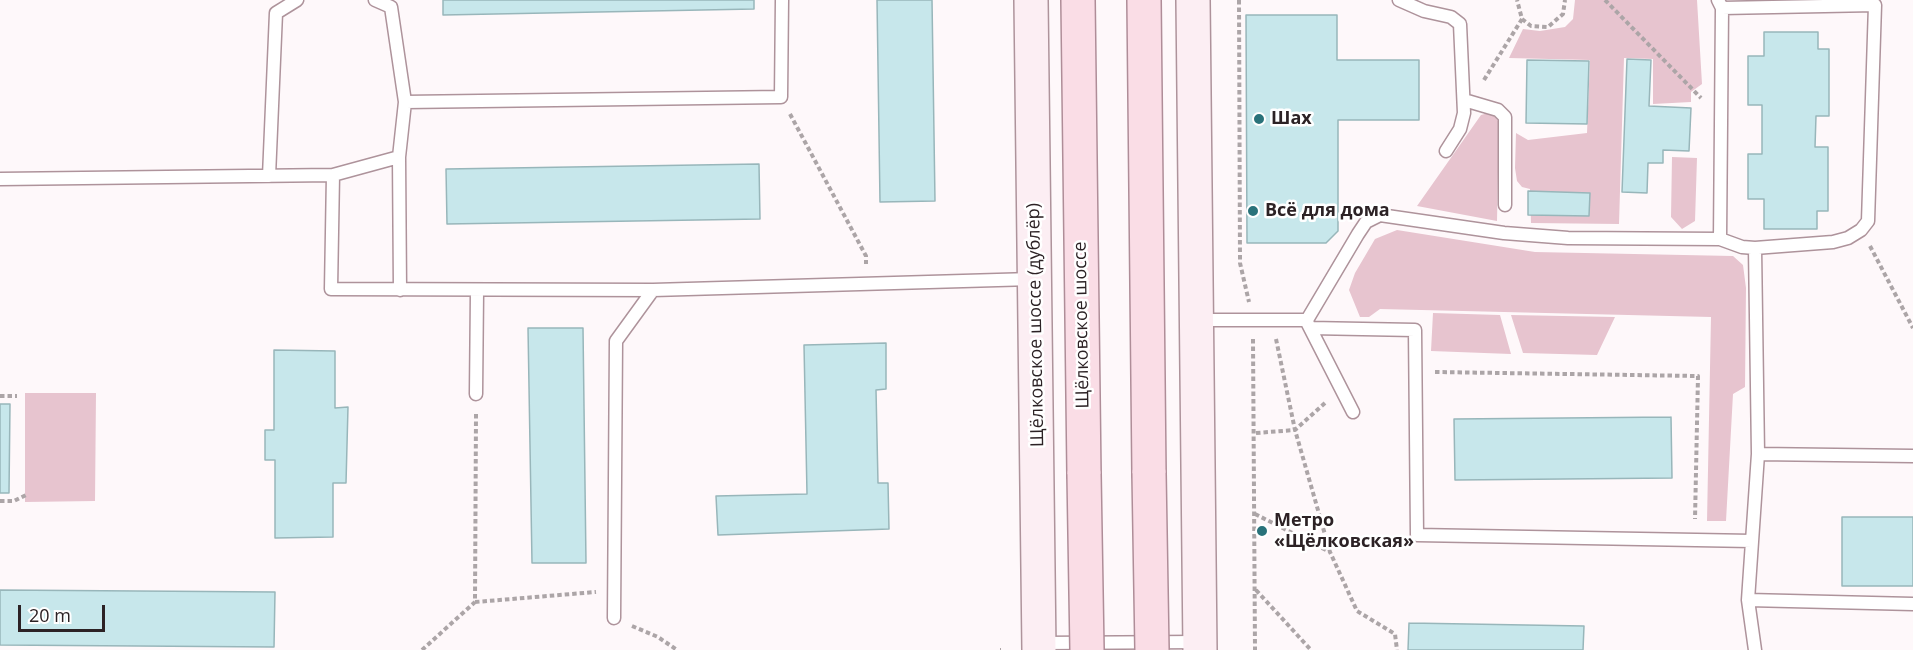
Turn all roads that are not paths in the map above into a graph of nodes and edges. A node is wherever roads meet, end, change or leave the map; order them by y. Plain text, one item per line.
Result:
1 (297, 0) edge
2 (375, 0) edge
3 (782, 0) edge
4 (1031, 0) edge
5 (1078, 0) edge
6 (1144, 0) edge
7 (1193, 0) edge
8 (1399, 0) edge
9 (1720, 4) edge
10 (1468, 100) junction
11 (405, 102) junction
12 (1446, 151) dead end
13 (399, 157) junction
14 (333, 175) junction
15 (268, 176) junction
16 (0, 179) edge
17 (1505, 205) dead end
18 (1720, 239) junction
19 (1755, 248) junction
20 (1036, 279) junction
21 (400, 290) junction
22 (653, 290) junction
23 (477, 291) junction
24 (1195, 320) junction
25 (1309, 325) junction
26 (476, 394) road end
27 (1353, 412) dead end
28 (1758, 454) junction
29 (1913, 456) edge
30 (1752, 541) junction
31 (1748, 600) junction
32 (1913, 604) edge
33 (614, 618) road end
34 (1200, 646) edge
35 (1039, 647) edge
36 (1097, 647) edge
37 (1145, 647) edge
38 (1755, 650) edge

1 - 15 lane
2 - 11 lane
3 - 11 lane
4 - 20 main road, Щёлковское шоссе (дублёр)
5 - 36 main road, Щёлковское шоссе, bridge
6 - 37 main road, bridge
7 - 24 main road
8 - 10 lane
9 - 18 lane
9 - 19 lane
10 - 12 lane
10 - 17 lane
11 - 13 lane
13 - 14 lane
13 - 21 lane
14 - 15 lane
14 - 21 lane
15 - 16 lane
18 - 19 lane
18 - 25 lane
19 - 28 lane
20 - 22 lane
20 - 35 main road, Щёлковское шоссе (дублёр)
21 - 23 lane
22 - 23 lane
22 - 33 lane
23 - 26 lane
24 - 25 lane
24 - 34 main road
25 - 27 lane
25 - 30 lane
28 - 29 lane
28 - 30 lane
30 - 31 lane
31 - 32 lane
31 - 38 lane
34 - 37 lane
35 - 36 lane
36 - 37 lane

